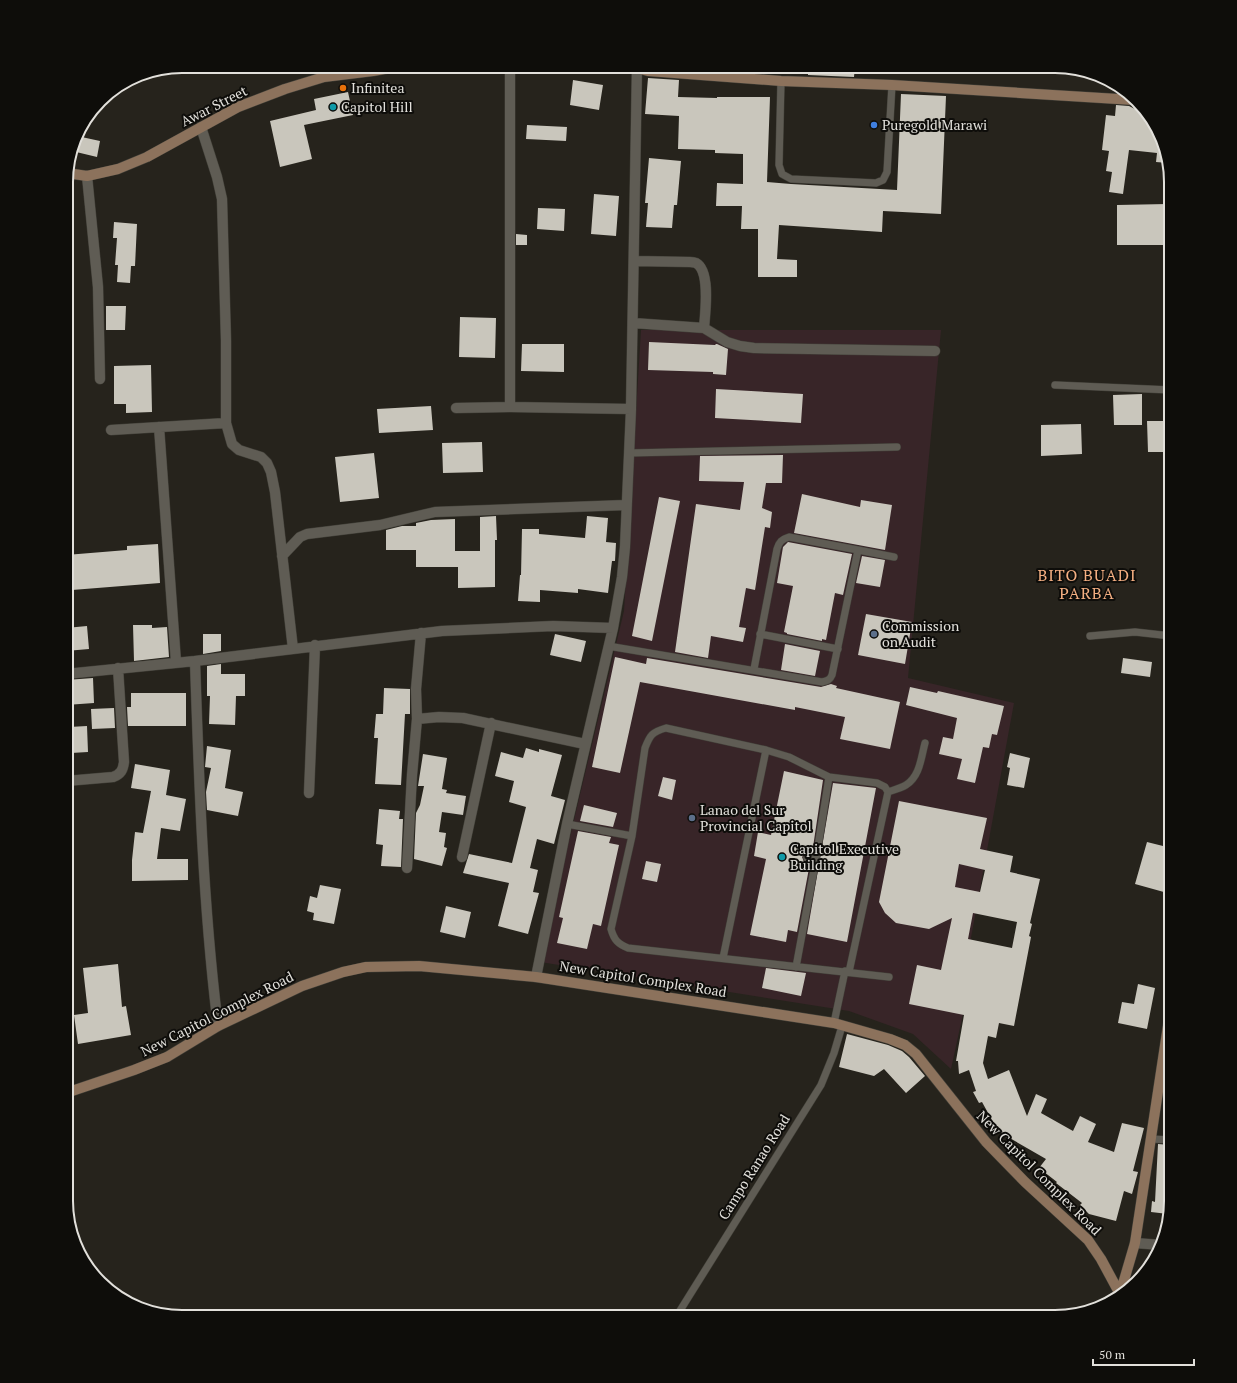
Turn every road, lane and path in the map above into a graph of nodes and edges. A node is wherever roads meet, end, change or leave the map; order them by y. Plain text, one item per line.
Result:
1 (356, 73) edge
2 (510, 73) edge
3 (636, 73) edge
4 (675, 73) edge
5 (781, 81) junction
6 (892, 85) junction
7 (1125, 99) edge
8 (201, 127) junction
9 (73, 174) edge
10 (87, 176) junction
11 (634, 261) junction
12 (633, 323) junction
13 (704, 328) junction
14 (935, 351) dead end
15 (100, 378) dead end
16 (1055, 385) dead end
17 (1164, 390) edge
18 (510, 407) junction
19 (456, 408) dead end
20 (631, 409) junction
21 (226, 423) junction
22 (159, 427) junction
23 (111, 430) dead end
24 (897, 447) dead end
25 (629, 453) junction
26 (626, 505) junction
27 (858, 550) junction
28 (282, 556) junction
29 (894, 557) dead end
30 (613, 628) junction
31 (421, 633) junction
32 (760, 634) junction
33 (1164, 635) edge
34 (1090, 636) dead end
35 (315, 645) junction
36 (608, 646) junction
37 (293, 649) junction
38 (838, 649) junction
39 (195, 660) junction
40 (176, 662) junction
41 (118, 668) junction
42 (754, 669) junction
43 (73, 673) edge
44 (417, 719) junction
45 (491, 723) junction
46 (925, 743) dead end
47 (585, 744) junction
48 (766, 750) junction
49 (830, 777) junction
50 (73, 781) edge
51 (888, 792) junction
52 (309, 794) dead end
53 (566, 824) junction
54 (632, 836) junction
55 (747, 847) junction
56 (755, 849) dead end
57 (462, 857) dead end
58 (807, 858) dead end
59 (816, 859) junction
60 (407, 868) dead end
61 (723, 958) junction
62 (796, 967) junction
63 (847, 972) junction
64 (536, 977) junction
65 (889, 977) dead end
66 (838, 1024) junction
67 (218, 1026) junction
68 (1164, 1055) edge
69 (73, 1091) edge
70 (1152, 1139) junction
71 (1164, 1140) edge
72 (1135, 1243) junction
73 (1155, 1245) edge
74 (1123, 1286) edge
75 (1117, 1290) edge
76 (680, 1310) edge

1 - 8 main road, Awar Street
2 - 18 street
3 - 11 street
4 - 5 main road
5 - 6 main road
5 - 6 lane
6 - 7 main road
8 - 10 main road, Awar Street
8 - 21 street
9 - 10 main road, Awar Street
10 - 15 street
11 - 12 street
11 - 13 street
12 - 13 street
12 - 20 street
13 - 14 street
16 - 17 lane
18 - 19 street
18 - 20 street
20 - 25 street
21 - 22 street
21 - 28 street
22 - 23 street
22 - 40 street
24 - 25 lane
25 - 26 street
26 - 28 street
26 - 30 street
27 - 29 lane
27 - 32 lane
27 - 38 lane
28 - 37 street
30 - 31 street
30 - 36 street
31 - 35 street
31 - 44 street
32 - 38 lane
32 - 42 lane
33 - 34 lane
35 - 37 street
35 - 52 street
36 - 42 lane
36 - 47 street
37 - 39 street
38 - 42 lane
39 - 40 street
39 - 67 street
40 - 41 street
41 - 43 street
41 - 50 street
44 - 45 street
44 - 60 street
45 - 47 street
45 - 57 street
46 - 51 lane
47 - 53 street
48 - 49 lane
48 - 54 lane
48 - 55 lane
49 - 51 lane
49 - 59 lane
51 - 63 lane, Campo Ranao Road
53 - 54 lane
53 - 64 street
54 - 61 lane
55 - 56 lane
55 - 61 lane
58 - 59 lane
59 - 62 lane
61 - 62 lane
62 - 63 lane
63 - 65 lane
63 - 66 lane, Campo Ranao Road
64 - 66 main road, New Capitol Complex Road
64 - 67 main road, New Capitol Complex Road
66 - 75 main road, New Capitol Complex Road
66 - 76 lane, Campo Ranao Road
67 - 69 main road, New Capitol Complex Road
68 - 70 main road
70 - 71 lane
70 - 72 main road
72 - 73 street
72 - 74 main road

